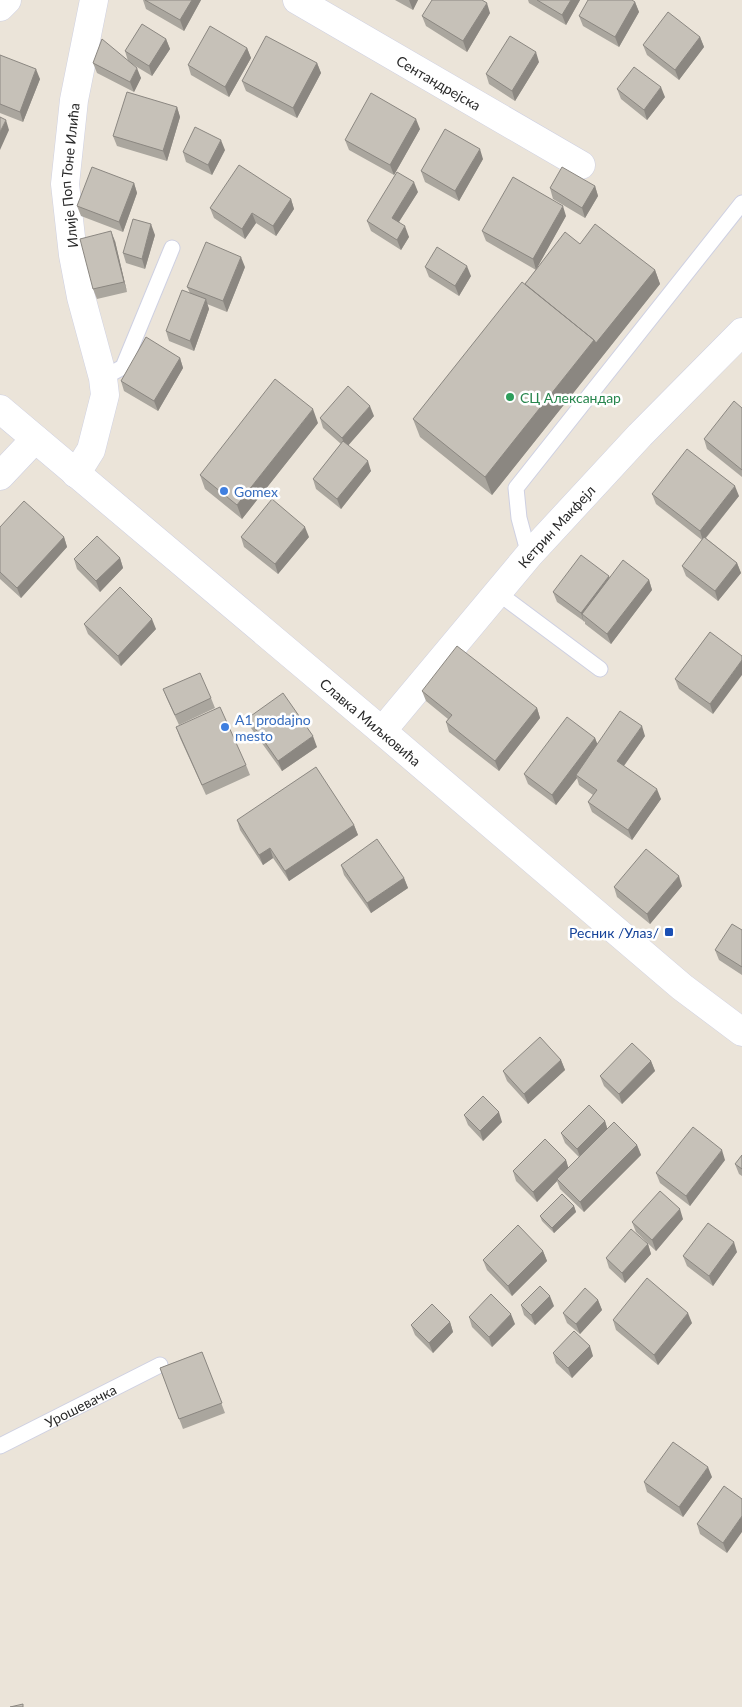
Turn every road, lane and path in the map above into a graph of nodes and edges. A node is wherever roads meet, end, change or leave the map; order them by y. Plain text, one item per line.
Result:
1 (7, 0) edge
2 (94, 0) edge
3 (297, 0) edge
4 (0, 7) edge
5 (581, 165) dead end
6 (742, 203) edge
7 (172, 248) dead end
8 (742, 332) edge
9 (103, 378) junction
10 (0, 410) edge
11 (35, 439) junction
12 (76, 474) junction
13 (0, 476) edge
14 (529, 555) junction
15 (498, 594) junction
16 (600, 669) dead end
17 (382, 731) junction
18 (742, 1032) edge
19 (160, 1366) edge
20 (0, 1446) edge

1 - 4 street
2 - 9 street, Илије Поп Тоне Илића
3 - 5 street, Сентандрејска
6 - 14 lane
7 - 9 lane
8 - 14 street, Кетрин Макфејл
9 - 12 street, Илије Поп Тоне Илића
10 - 11 street, Славка Миљковића
11 - 12 street, Славка Миљковића
11 - 13 street
12 - 17 street, Славка Миљковића
14 - 15 street, Кетрин Макфејл
15 - 16 lane
15 - 17 street, Кетрин Макфејл
17 - 18 street, Славка Миљковића
19 - 20 lane, Урошевачка

